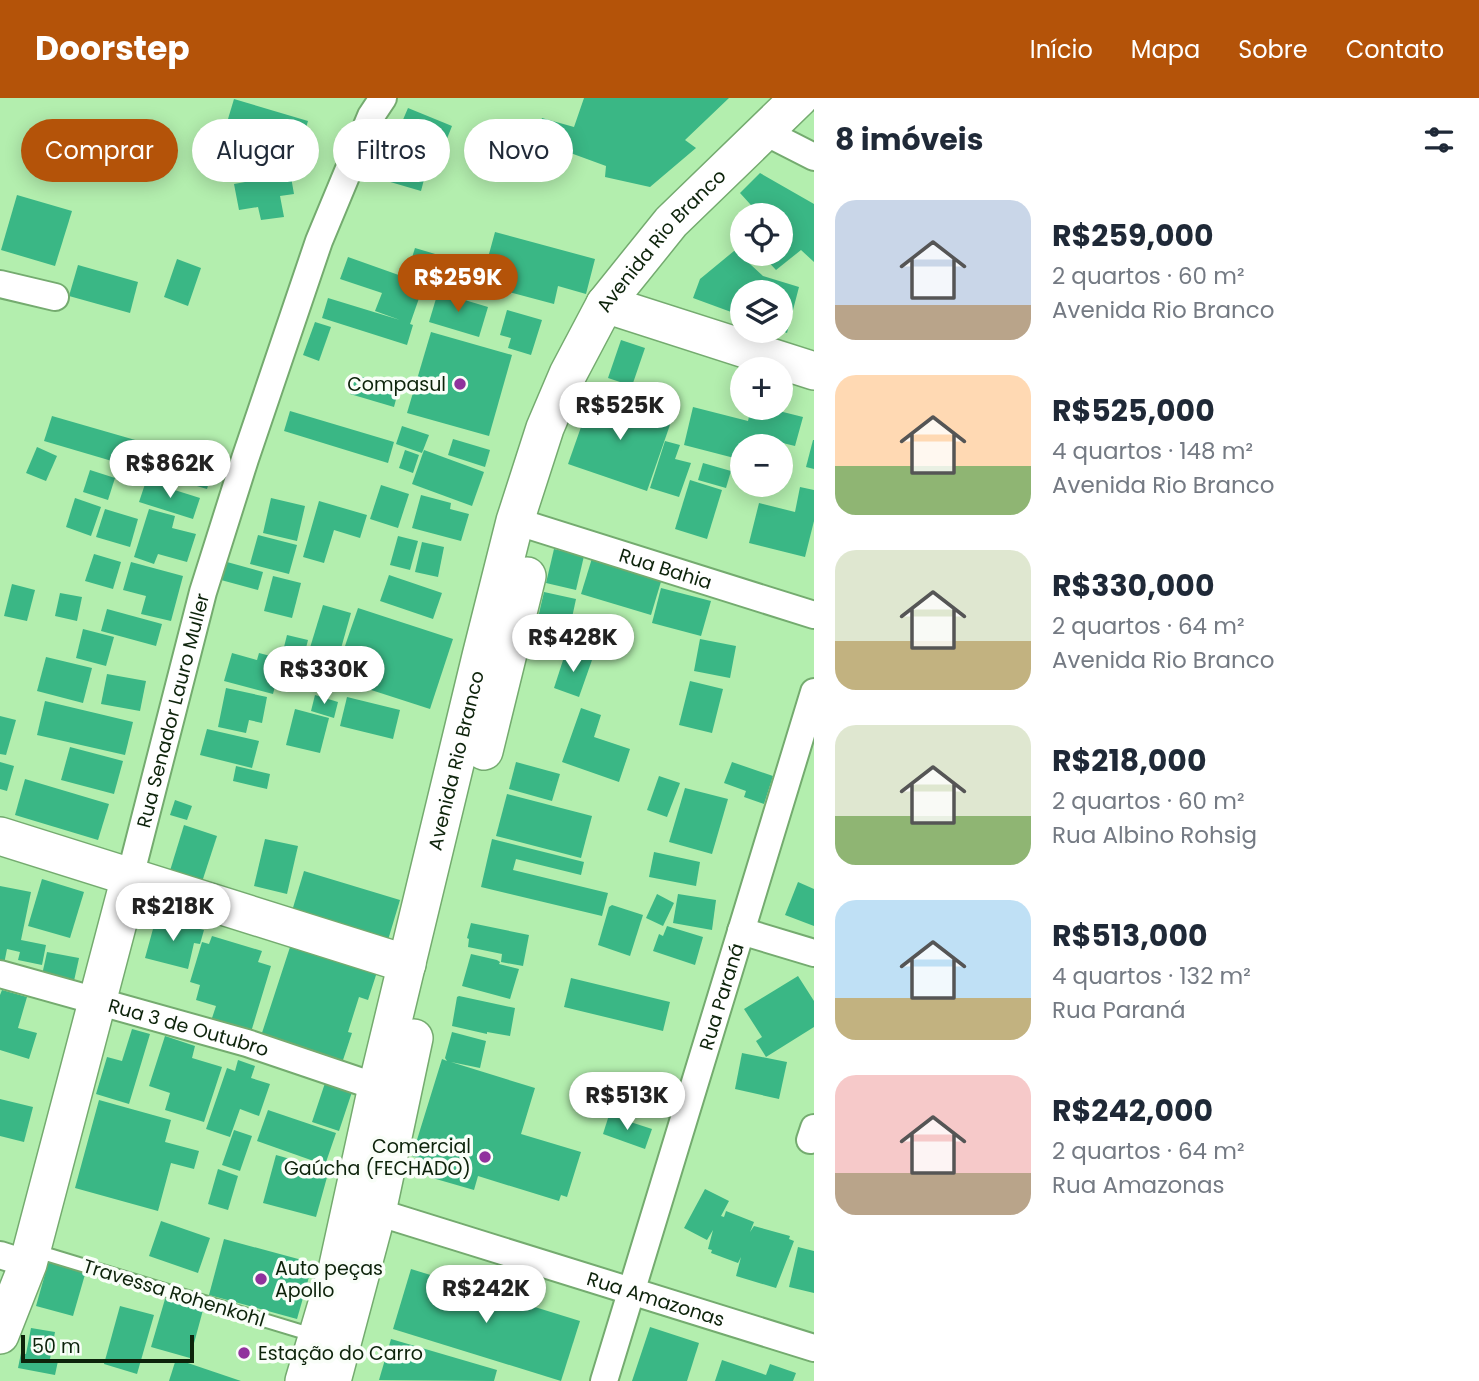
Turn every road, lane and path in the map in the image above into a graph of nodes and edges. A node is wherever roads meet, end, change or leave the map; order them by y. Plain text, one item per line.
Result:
1 (383, 98) edge
2 (799, 98) edge
3 (814, 114) edge
4 (786, 144) edge
5 (0, 284) edge
6 (55, 297) dead end
7 (615, 307) junction
8 (814, 371) edge
9 (527, 524) junction
10 (814, 615) edge
11 (814, 692) edge
12 (0, 836) edge
13 (130, 877) junction
14 (741, 931) junction
15 (814, 953) edge
16 (407, 964) junction
17 (0, 974) edge
18 (98, 1003) junction
19 (377, 1087) junction
20 (377, 1212) junction
21 (20, 1256) edge
22 (632, 1291) junction
23 (0, 1335) edge
24 (317, 1336) junction
25 (814, 1348) edge
26 (304, 1381) edge
27 (332, 1381) edge
28 (604, 1381) edge

1 - 13 street, Rua Senador Lauro Muller
2 - 4 main road, Avenida Rio Branco
3 - 4 main road, Avenida Rio Branco
4 - 7 main road, Avenida Rio Branco
5 - 6 street
7 - 8 main road
7 - 9 main road, Avenida Rio Branco
9 - 10 street, Rua Bahia
9 - 16 main road, Avenida Rio Branco
9 - 20 main road, Avenida Rio Branco
11 - 14 street, Rua Paraná
12 - 13 main road
13 - 16 main road
13 - 18 main road, Rua Senador Lauro Muller
14 - 15 street
14 - 22 street, Rua Paraná
16 - 19 main road, Avenida Rio Branco
17 - 18 street, Rua 3 de Outubro
18 - 19 street, Rua 3 de Outubro
18 - 21 main road, Rua Senador Lauro Muller
19 - 24 main road, Avenida Rio Branco
20 - 22 street, Rua Amazonas
20 - 27 main road, Avenida Rio Branco
21 - 23 main road, Rua Senador Lauro Muller
21 - 24 lane, Travessa Rohenkohl
22 - 25 street, Rua Amazonas
22 - 28 street, Rua Paraná
24 - 26 main road, Avenida Rio Branco

